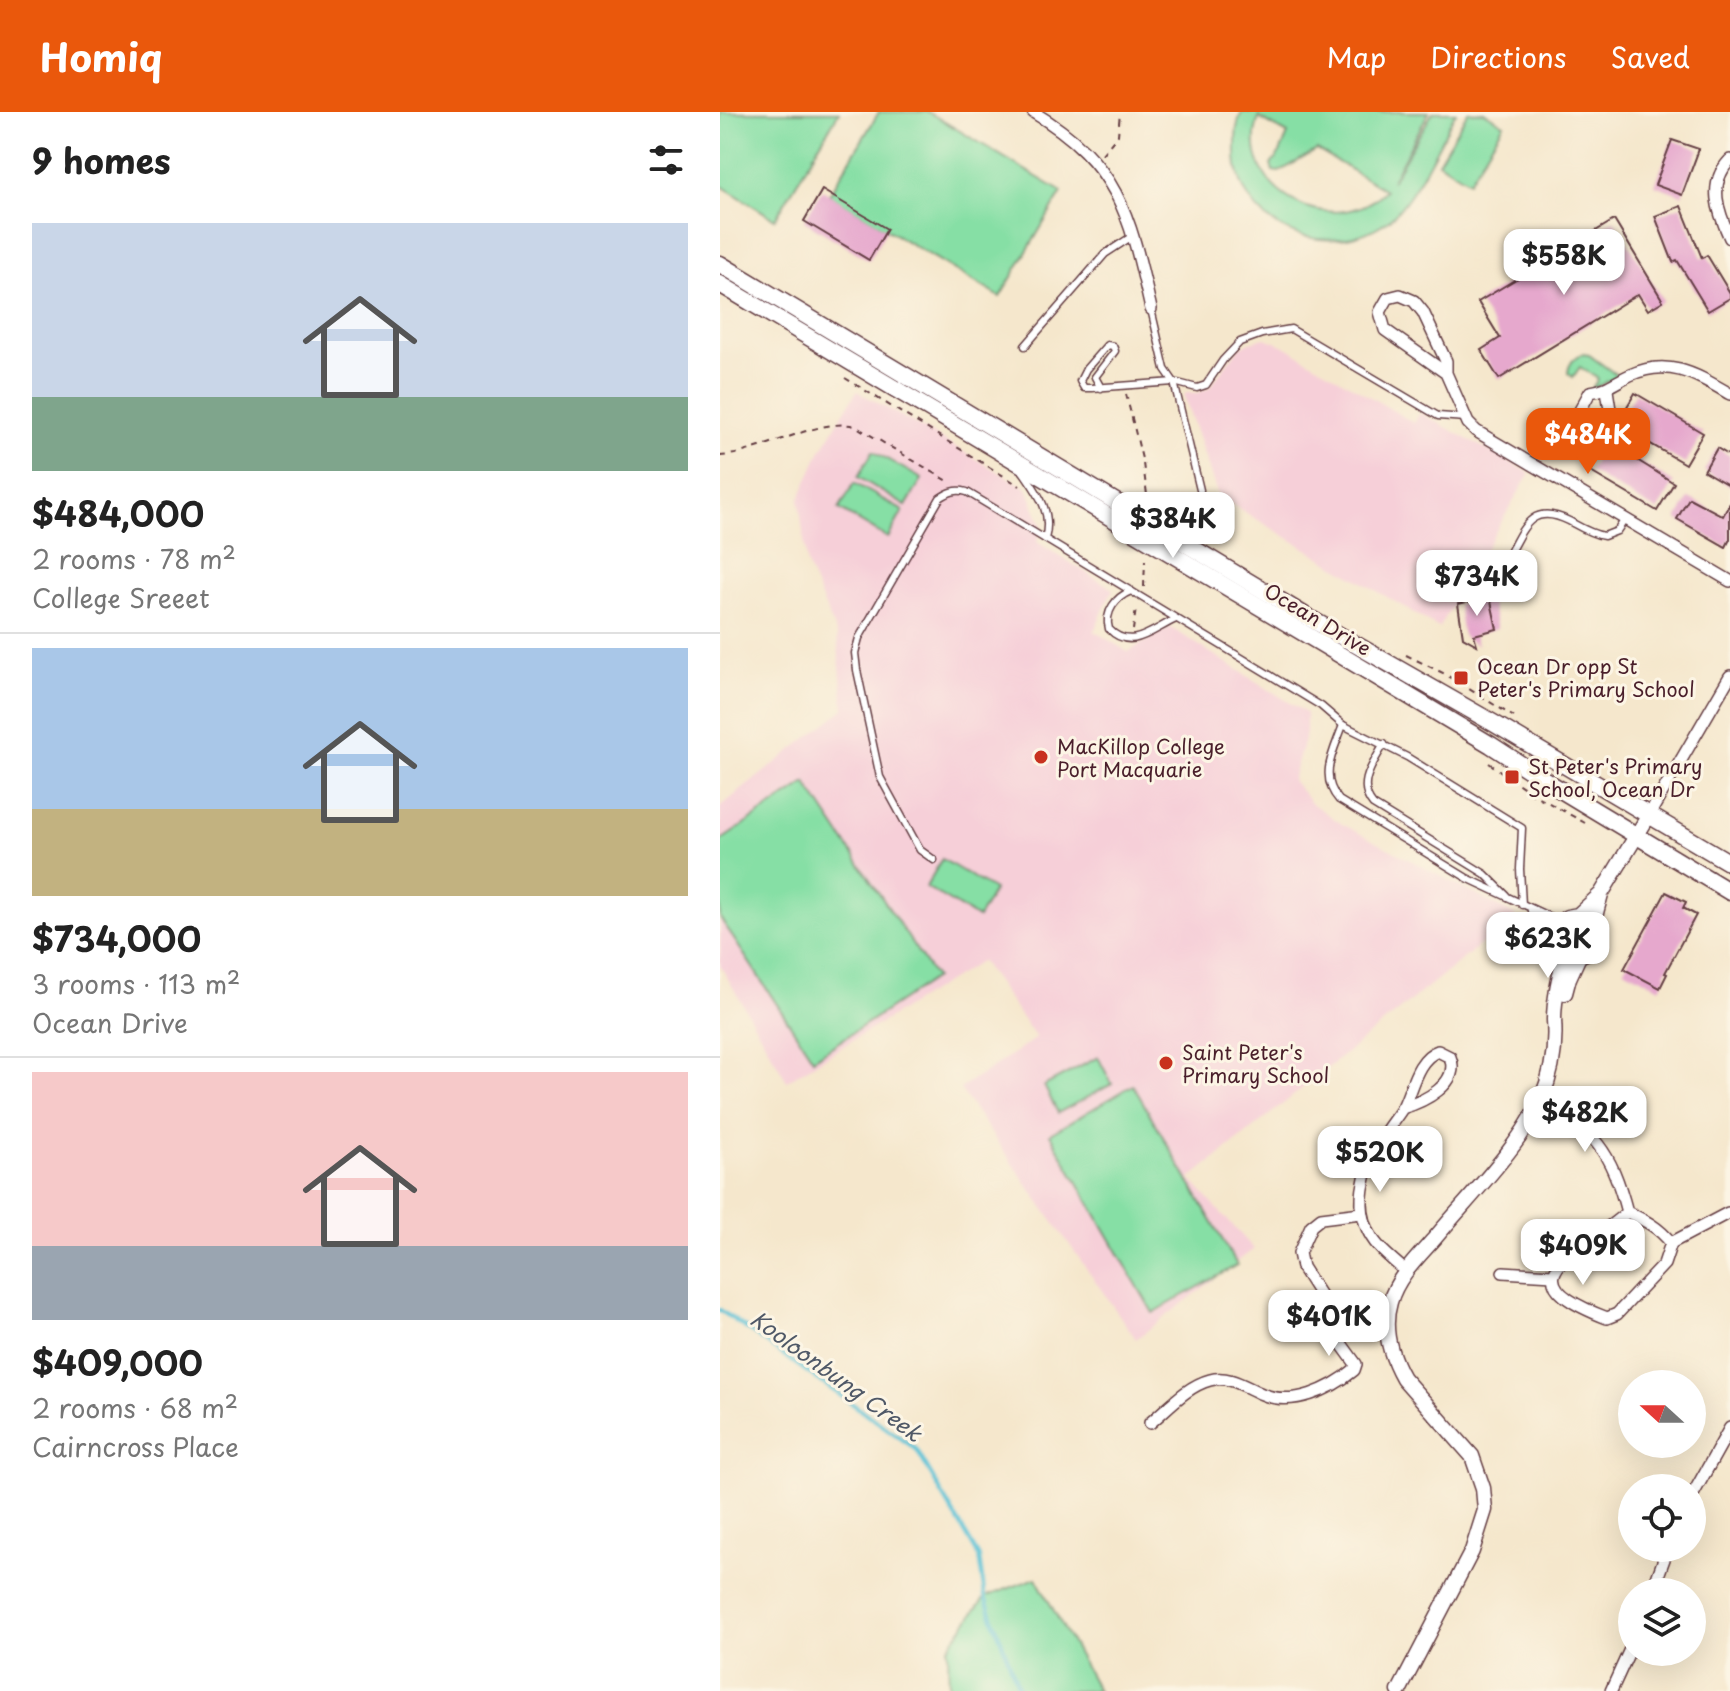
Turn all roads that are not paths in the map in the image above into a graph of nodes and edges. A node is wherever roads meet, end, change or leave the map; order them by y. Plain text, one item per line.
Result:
1 (1033, 112) edge
2 (1730, 160) edge
3 (1134, 235) junction
4 (1730, 238) edge
5 (720, 264) edge
6 (720, 284) edge
7 (1151, 309) joint
8 (1025, 346) dead end
9 (1446, 373) junction
10 (1174, 382) junction
11 (1101, 388) junction
12 (1607, 390) junction
13 (1730, 394) edge
14 (1466, 418) junction
15 (1016, 461) junction
16 (1200, 490) dead end
17 (1626, 518) junction
18 (1045, 539) junction
19 (1503, 565) dead end
20 (1730, 581) edge
21 (1131, 591) junction
22 (1176, 619) junction
23 (1730, 676) edge
24 (1725, 696) edge
25 (1343, 725) junction
26 (1384, 744) junction
27 (1649, 815) junction
28 (1636, 836) junction
29 (934, 860) dead end
30 (1730, 863) edge
31 (1730, 892) edge
32 (1601, 894) junction
33 (1508, 898) junction
34 (1525, 907) junction
35 (1578, 915) junction
36 (1594, 926) junction
37 (1558, 927) junction
38 (1572, 955) junction
39 (1542, 1098) junction
40 (1402, 1108) junction
41 (1627, 1212) junction
42 (1361, 1213) junction
43 (1728, 1213) dead end
44 (1671, 1243) junction
45 (1406, 1272) junction
46 (1503, 1272) dead end
47 (1553, 1275) junction
48 (1150, 1423) dead end
49 (1730, 1428) edge
50 (1704, 1474) edge
51 (1622, 1666) edge
52 (1399, 1691) edge
53 (1611, 1691) edge

1 - 3 street
2 - 4 street
3 - 7 street
3 - 8 lane
5 - 27 main road, Ocean Drive
6 - 15 main road, Ocean Drive
7 - 10 lane
9 - 9 street
9 - 14 street
10 - 11 lane
10 - 14 lane
10 - 16 lane
11 - 11 lane
12 - 12 street
12 - 13 street
14 - 17 street
15 - 18 lane
15 - 28 main road, Ocean Drive
17 - 19 lane
17 - 20 street
18 - 21 lane
18 - 29 lane
21 - 22 lane
21 - 22 lane
22 - 25 lane
23 - 24 street
24 - 27 street
25 - 26 lane
25 - 33 lane
26 - 33 lane
26 - 34 lane
27 - 28 street
27 - 30 main road, Ocean Drive
28 - 31 main road, Ocean Drive
28 - 32 street
32 - 35 street
32 - 36 street
33 - 34 lane
34 - 37 lane
34 - 37 lane
35 - 36 street
35 - 37 street
36 - 38 street
37 - 38 street
38 - 39 street
39 - 41 street
39 - 45 street
40 - 40 street
40 - 42 street
41 - 44 street
41 - 47 street
42 - 45 street
42 - 48 street
43 - 44 street
44 - 47 street
45 - 52 street
46 - 47 street
49 - 50 street
51 - 53 street

